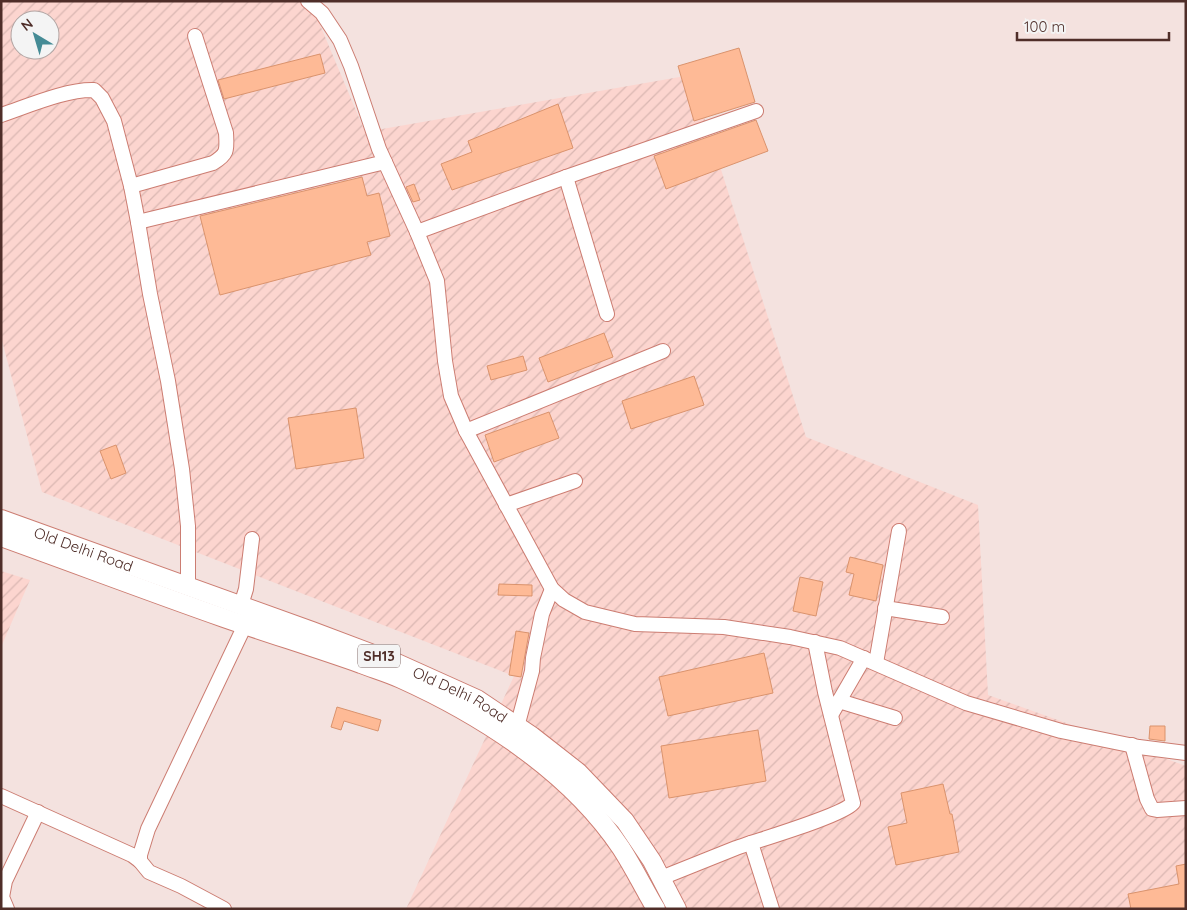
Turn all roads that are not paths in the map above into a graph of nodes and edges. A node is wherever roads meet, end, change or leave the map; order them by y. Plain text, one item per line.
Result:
1 (313, 3) edge
2 (194, 36) dead end
3 (756, 111) dead end
4 (1, 115) edge
5 (385, 162) junction
6 (566, 177) junction
7 (131, 186) junction
8 (138, 222) junction
9 (417, 232) junction
10 (607, 314) dead end
11 (663, 351) dead end
12 (466, 431) junction
13 (575, 481) dead end
14 (506, 505) junction
15 (1, 519) edge
16 (899, 531) dead end
17 (1, 537) edge
18 (252, 539) dead end
19 (188, 586) junction
20 (552, 589) junction
21 (241, 605) junction
22 (885, 608) junction
23 (942, 617) dead end
24 (245, 625) junction
25 (815, 642) junction
26 (870, 661) junction
27 (840, 701) junction
28 (831, 716) junction
29 (895, 718) dead end
30 (517, 727) junction
31 (1132, 745) junction
32 (1186, 753) edge
33 (1, 796) edge
34 (1186, 808) edge
35 (38, 812) junction
36 (751, 843) junction
37 (140, 861) junction
38 (661, 878) junction
39 (7, 909) edge
40 (224, 909) edge
41 (656, 909) edge
42 (677, 909) edge
43 (772, 909) edge

1 - 5 street
2 - 7 street
3 - 6 street
4 - 7 street
5 - 8 street
5 - 9 street
6 - 9 street
6 - 10 street
7 - 8 street
8 - 19 street
9 - 12 street
11 - 12 street
12 - 14 street
13 - 14 street
14 - 20 street
15 - 19 main road, Old Delhi Road / SH13
16 - 22 street
17 - 24 main road, Old Delhi Road / SH13
18 - 21 street
19 - 21 main road, Old Delhi Road / SH13
20 - 25 street
20 - 30 street
21 - 30 main road, Old Delhi Road / SH13
22 - 23 street
22 - 26 street
24 - 37 street
24 - 41 main road, Old Delhi Road / SH13
25 - 26 street
25 - 28 street
26 - 27 street
26 - 31 street
27 - 28 street
27 - 29 street
28 - 36 street
30 - 38 main road, Old Delhi Road / SH13
31 - 32 street
31 - 34 street
33 - 35 street
35 - 37 street
35 - 39 street
36 - 38 street
36 - 43 street
37 - 40 street
38 - 42 main road, Old Delhi Road / SH13

